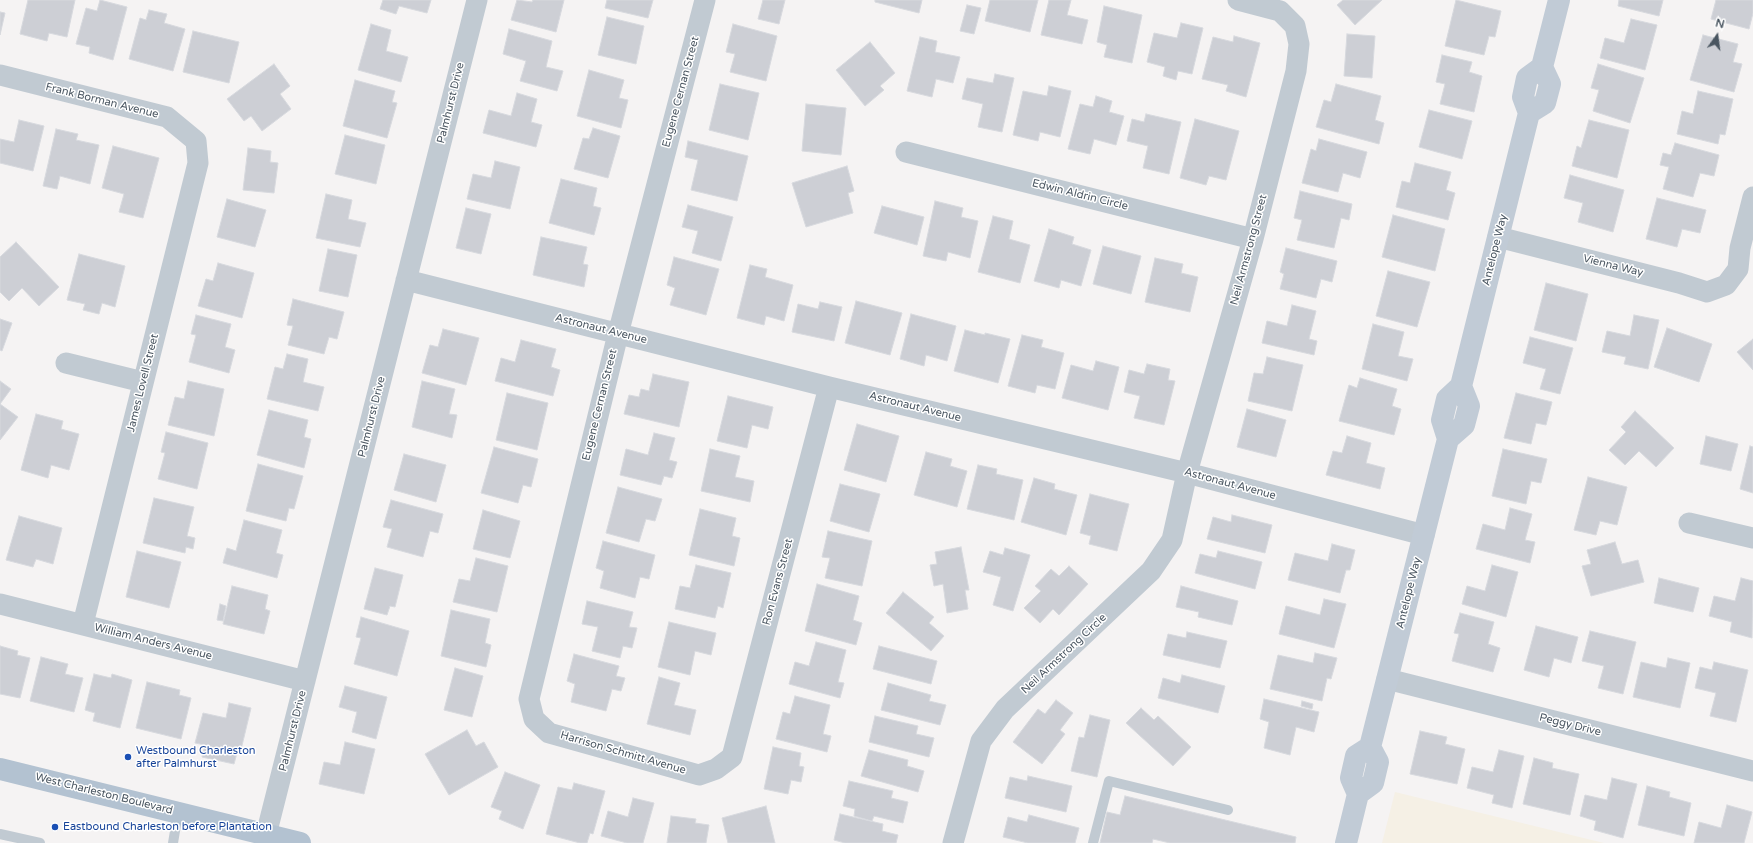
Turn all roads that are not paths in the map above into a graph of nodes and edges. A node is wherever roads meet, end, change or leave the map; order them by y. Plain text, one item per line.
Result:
1 (477, 0) edge
2 (705, 0) edge
3 (1238, 0) edge
4 (1559, 0) edge
5 (0, 75) edge
6 (196, 141) joint
7 (906, 152) dead end
8 (1753, 197) edge
9 (1498, 237) junction
10 (1254, 239) junction
11 (406, 280) junction
12 (618, 334) junction
13 (66, 363) dead end
14 (143, 382) junction
15 (829, 387) junction
16 (1187, 473) junction
17 (1689, 523) dead end
18 (1424, 535) junction
19 (1753, 538) edge
20 (0, 604) edge
21 (83, 624) junction
22 (1387, 679) junction
23 (305, 681) junction
24 (534, 719) joint
25 (0, 769) edge
26 (716, 769) joint
27 (1753, 770) edge
28 (1228, 810) dead end
29 (178, 813) junction
30 (0, 834) edge
31 (266, 835) junction
32 (40, 843) edge
33 (173, 843) edge
34 (300, 843) edge
35 (953, 843) edge
36 (1093, 843) edge
37 (1346, 843) edge

1 - 11 street, Palmhurst Drive
2 - 12 street, Eugene Cernan Street
3 - 10 street, Neil Armstrong Street
4 - 9 street, Antelope Way
5 - 6 street, Frank Borman Avenue
6 - 14 street, James Lovell Street
7 - 10 street, Edwin Aldrin Circle
8 - 9 street, Vienna Way
9 - 18 street, Antelope Way
10 - 16 street, Neil Armstrong Street
11 - 12 street, Astronaut Avenue
11 - 23 street, Palmhurst Drive
12 - 15 street, Astronaut Avenue
12 - 24 street, Eugene Cernan Street
13 - 14 street
14 - 21 street, James Lovell Street
15 - 16 street, Astronaut Avenue
15 - 26 street, Ron Evans Street
16 - 18 street, Astronaut Avenue
16 - 35 street, Neil Armstrong Circle
17 - 19 street
18 - 22 street, Antelope Way
20 - 21 street, William Anders Avenue
21 - 23 street, William Anders Avenue
22 - 27 street, Peggy Drive
22 - 37 street, Antelope Way
23 - 31 street, Palmhurst Drive
24 - 26 street, Harrison Schmitt Avenue
25 - 29 main road, West Charleston Boulevard
28 - 36 lane
29 - 31 main road, West Charleston Boulevard
29 - 33 lane
30 - 32 lane
31 - 34 main road, West Charleston Boulevard

